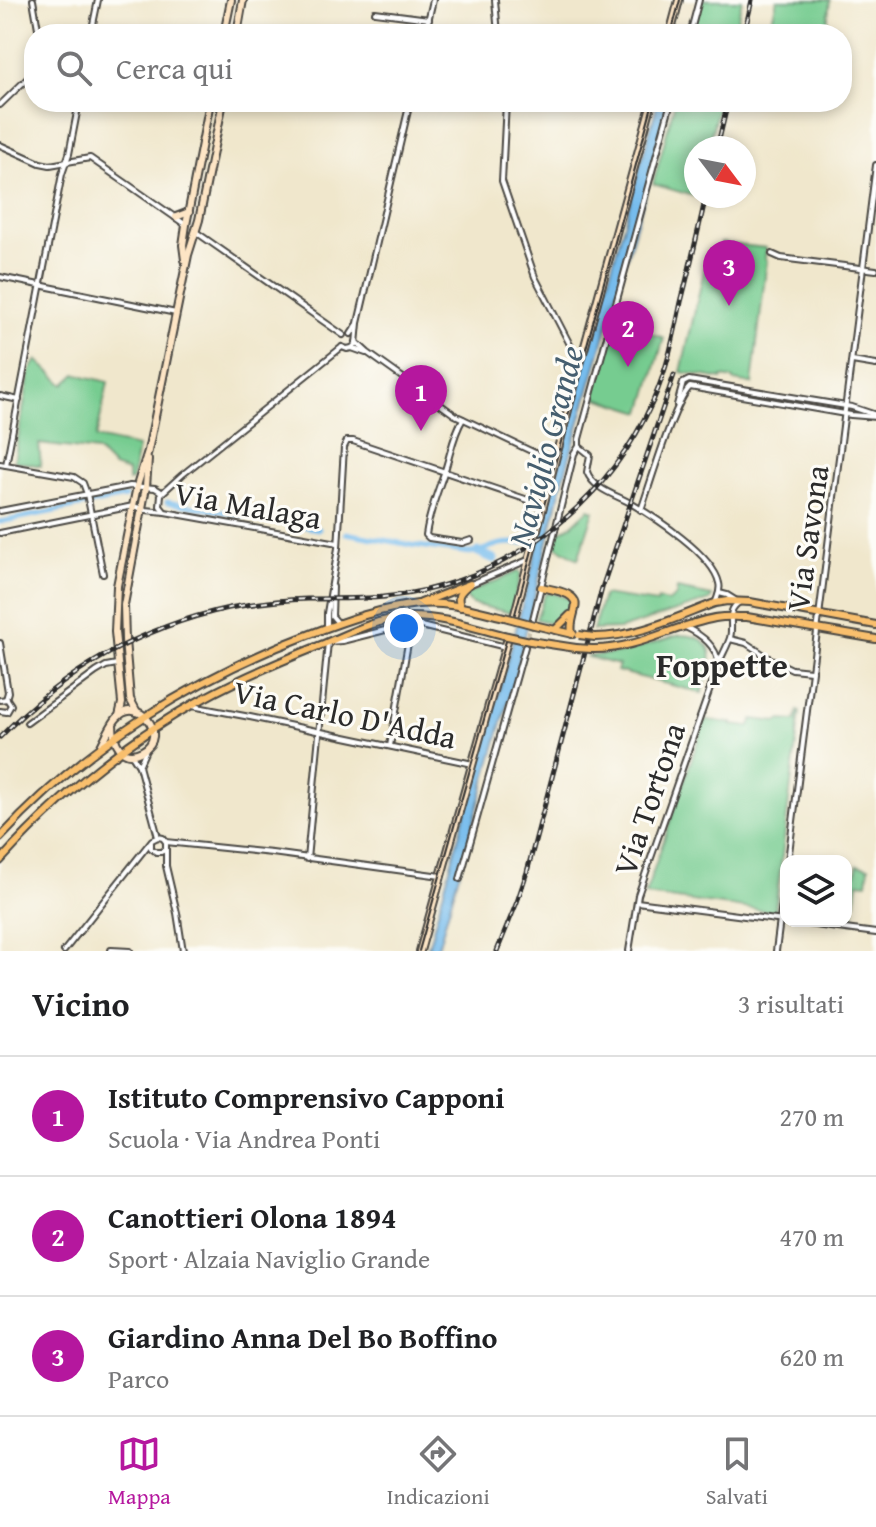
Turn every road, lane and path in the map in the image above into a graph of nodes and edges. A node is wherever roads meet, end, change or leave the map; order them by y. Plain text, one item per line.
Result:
1 (33, 0) edge
2 (98, 0) edge
3 (231, 0) edge
4 (243, 0) edge
5 (433, 0) edge
6 (495, 0) edge
7 (679, 0) edge
8 (699, 0) edge
9 (375, 12) dead end
10 (429, 19) junction
11 (37, 24) edge
12 (93, 24) edge
13 (226, 24) edge
14 (239, 24) edge
15 (428, 24) edge
16 (497, 24) edge
17 (673, 24) edge
18 (693, 24) edge
19 (24, 82) edge
20 (0, 105) edge
21 (77, 112) edge
22 (208, 112) edge
23 (221, 112) edge
24 (408, 112) edge
25 (505, 112) edge
26 (649, 112) edge
27 (668, 112) edge
28 (205, 128) junction
29 (218, 130) junction
30 (0, 145) edge
31 (66, 163) junction
32 (876, 165) edge
33 (189, 212) junction
34 (176, 217) junction
35 (186, 225) junction
36 (196, 232) junction
37 (211, 243) junction
38 (772, 254) dead end
39 (188, 255) junction
40 (186, 263) junction
41 (864, 268) junction
42 (876, 270) edge
43 (0, 277) edge
44 (42, 285) junction
45 (176, 313) junction
46 (358, 323) junction
47 (351, 334) junction
48 (343, 335) junction
49 (356, 340) junction
50 (342, 347) junction
51 (352, 348) junction
52 (368, 353) junction
53 (852, 361) junction
54 (580, 364) junction
55 (876, 365) edge
56 (704, 386) junction
57 (0, 396) edge
58 (796, 398) junction
59 (19, 400) junction
60 (794, 405) junction
61 (846, 407) junction
62 (675, 415) junction
63 (846, 415) junction
64 (876, 416) edge
65 (463, 419) junction
66 (579, 446) junction
67 (148, 451) junction
68 (554, 462) junction
69 (3, 464) edge
70 (445, 472) junction
71 (137, 486) junction
72 (146, 487) junction
73 (161, 494) junction
74 (88, 496) junction
75 (160, 502) junction
76 (543, 505) junction
77 (133, 506) junction
78 (142, 508) junction
79 (641, 510) junction
80 (0, 511) edge
81 (150, 511) junction
82 (165, 512) junction
83 (91, 513) junction
84 (0, 533) edge
85 (471, 540) dead end
86 (338, 543) junction
87 (528, 560) junction
88 (103, 574) dead end
89 (333, 576) junction
90 (470, 584) junction
91 (541, 587) junction
92 (719, 593) junction
93 (739, 601) junction
94 (715, 603) junction
95 (419, 604) junction
96 (461, 607) junction
97 (573, 613) junction
98 (819, 615) junction
99 (511, 616) junction
100 (728, 617) junction
101 (533, 619) tunnel mouth
102 (338, 623) junction
103 (412, 625) junction
104 (876, 625) edge
105 (685, 627) junction
106 (327, 628) junction
107 (817, 629) junction
108 (555, 630) junction
109 (572, 634) junction
110 (730, 639) junction
111 (876, 639) edge
112 (506, 641) junction
113 (328, 642) junction
114 (0, 643) edge
115 (525, 647) tunnel mouth
116 (311, 649) junction
117 (325, 659) junction
118 (719, 663) junction
119 (117, 664) junction
120 (811, 671) junction
121 (205, 697) junction
122 (3, 700) edge
123 (189, 706) junction
124 (209, 709) junction
125 (1, 712) edge
126 (137, 712) junction
127 (119, 716) junction
128 (145, 716) junction
129 (27, 723) dead end
130 (113, 724) junction
131 (153, 729) junction
132 (320, 731) junction
133 (114, 738) junction
134 (149, 745) junction
135 (390, 746) junction
136 (100, 748) junction
137 (122, 751) junction
138 (130, 753) junction
139 (473, 764) junction
140 (139, 766) junction
141 (158, 837) junction
142 (0, 838) edge
143 (166, 842) junction
144 (151, 843) junction
145 (165, 850) junction
146 (156, 852) junction
147 (789, 855) edge
148 (307, 859) junction
149 (138, 860) junction
150 (0, 861) edge
151 (166, 866) junction
152 (441, 876) junction
153 (460, 879) dead end
154 (637, 902) junction
155 (780, 920) joint
156 (832, 927) edge
157 (876, 933) edge
158 (111, 950) edge
159 (64, 951) edge
160 (130, 951) edge
161 (183, 951) edge
162 (420, 951) edge
163 (629, 951) edge
164 (776, 951) edge

1 - 11 street
2 - 12 street
3 - 13 street
4 - 14 street
5 - 10 street
6 - 16 street
7 - 17 street
8 - 18 street
9 - 10 street
10 - 15 street
19 - 20 street
21 - 31 street
22 - 28 street
23 - 29 street
24 - 46 street
25 - 54 street
26 - 54 street
27 - 66 street
28 - 29 street
28 - 33 street
29 - 36 street
30 - 31 street
31 - 34 street
31 - 44 street
32 - 41 street, Via Savona
33 - 34 street
33 - 35 street
34 - 35 street
35 - 36 street
35 - 40 street
36 - 37 street
36 - 39 street
37 - 39 street
37 - 48 street
38 - 41 street
39 - 40 street
40 - 45 street
41 - 42 street
41 - 53 street, Via Savona
43 - 44 street
44 - 45 street
44 - 59 street
45 - 67 street
46 - 47 street
46 - 49 street
47 - 48 street
47 - 49 street
48 - 50 street
49 - 51 street
49 - 52 street
50 - 51 street
50 - 73 street
51 - 52 street
52 - 65 street
53 - 55 street
53 - 61 street, Via Savona
54 - 68 street
56 - 58 street
56 - 60 street
56 - 62 street
56 - 62 street
57 - 59 street
58 - 60 street
58 - 61 street
59 - 69 street
60 - 63 street
61 - 63 street, Via Savona
61 - 64 street
62 - 79 street
63 - 64 street
63 - 98 street, Via Savona
65 - 68 street
65 - 70 street
66 - 79 street
66 - 91 street
67 - 71 street
67 - 72 street
68 - 76 street
69 - 74 street
70 - 76 street
70 - 85 street
70 - 86 street
71 - 72 street
71 - 74 street
71 - 77 street
72 - 73 street
72 - 78 street
73 - 75 street
74 - 80 street
74 - 83 street
75 - 81 street
75 - 82 street
76 - 87 street
77 - 78 street, Via Malaga
77 - 83 street
77 - 119 street
78 - 81 street, Via Malaga
78 - 126 street
79 - 92 street
81 - 82 street, Via Malaga
82 - 86 street, Via Malaga
83 - 84 street
83 - 88 street
86 - 89 street
87 - 90 street
87 - 99 street
89 - 102 street
89 - 106 street
90 - 95 main road
90 - 96 main road
91 - 97 main road
91 - 101 street
92 - 93 street
92 - 94 street
93 - 94 main road
93 - 98 main road
93 - 100 street
94 - 109 main road, bridge
95 - 96 main road
95 - 102 main road
96 - 99 main road
97 - 108 main road
97 - 109 main road
98 - 104 main road
98 - 107 street, Via Savona
99 - 108 main road, bridge
100 - 105 main road
100 - 107 main road
100 - 110 street, Via Tortona
102 - 106 main road
103 - 112 street
103 - 113 street
103 - 135 street
105 - 112 main road, bridge
105 - 118 street
106 - 113 main road
106 - 128 main road
107 - 111 main road
107 - 120 street, Via Savona
108 - 109 main road
110 - 118 street, Via Tortona
110 - 120 street
112 - 113 main road
112 - 139 street
113 - 116 main road
113 - 117 street
114 - 122 street
115 - 153 street
116 - 117 street
116 - 121 main road
117 - 132 street
118 - 154 street, Via Tortona
119 - 127 street
119 - 129 street
120 - 147 street, Via Savona
121 - 123 main road
121 - 124 street, Via Carlo D'Adda
122 - 125 street
123 - 124 street, Via Carlo D'Adda
123 - 131 main road
124 - 132 street, Via Carlo D'Adda
126 - 127 street
126 - 128 street
127 - 130 street
128 - 131 street
128 - 133 main road
130 - 133 street
130 - 136 street
131 - 134 street
131 - 137 main road
132 - 135 street, Via Carlo D'Adda
132 - 148 street
133 - 136 main road
133 - 137 street
134 - 138 street
134 - 140 street
135 - 139 street, Via Carlo D'Adda
136 - 142 main road
137 - 138 street
137 - 150 main road
138 - 140 street
139 - 152 street
140 - 141 street
141 - 143 street
141 - 144 street
143 - 145 street
143 - 148 street
144 - 146 street
144 - 149 street
145 - 146 street
145 - 151 street
146 - 149 street
146 - 151 street
148 - 152 street
149 - 159 street
151 - 161 street
152 - 162 street
154 - 155 street
154 - 163 street, Via Tortona
155 - 164 street
156 - 157 street
158 - 160 street

